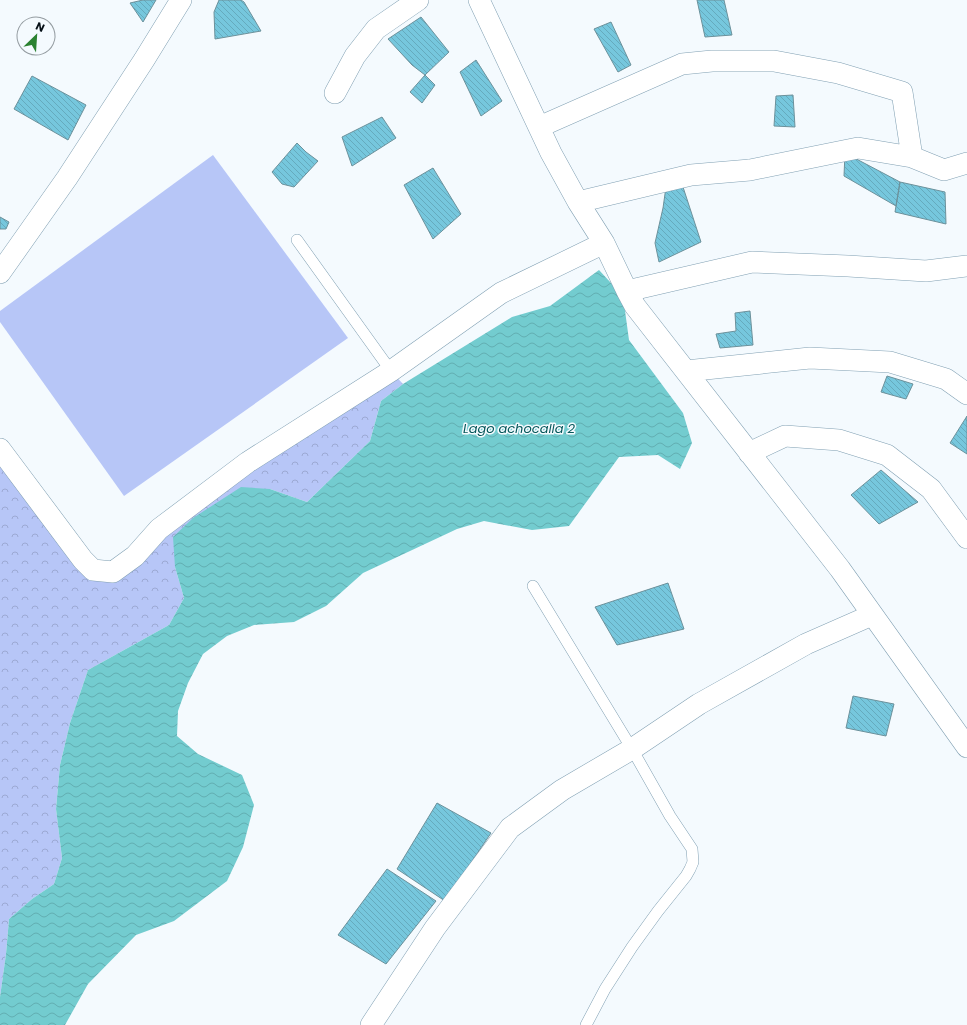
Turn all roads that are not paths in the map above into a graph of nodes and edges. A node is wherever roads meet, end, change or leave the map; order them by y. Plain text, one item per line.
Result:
1 (181, 0) edge
2 (418, 0) edge
3 (479, 0) edge
4 (335, 93) dead end
5 (539, 127) junction
6 (912, 157) junction
7 (967, 163) edge
8 (578, 202) junction
9 (297, 240) dead end
10 (604, 243) junction
11 (967, 266) edge
12 (0, 273) edge
13 (627, 291) junction
14 (391, 371) junction
15 (686, 371) junction
16 (967, 394) edge
17 (0, 449) edge
18 (749, 453) junction
19 (967, 538) edge
20 (532, 586) dead end
21 (872, 616) junction
22 (967, 747) edge
23 (632, 749) junction
24 (373, 1024) edge
25 (586, 1025) edge

1 - 12 street
2 - 4 street
3 - 5 street
5 - 6 street
5 - 8 street
6 - 7 street
6 - 8 street
8 - 10 street
9 - 14 lane
10 - 13 street
10 - 14 street
11 - 13 street
13 - 15 street
14 - 17 street
15 - 16 street
15 - 18 street
18 - 19 street
18 - 21 street
20 - 23 lane
21 - 22 street
21 - 23 street
23 - 24 street
23 - 25 lane

